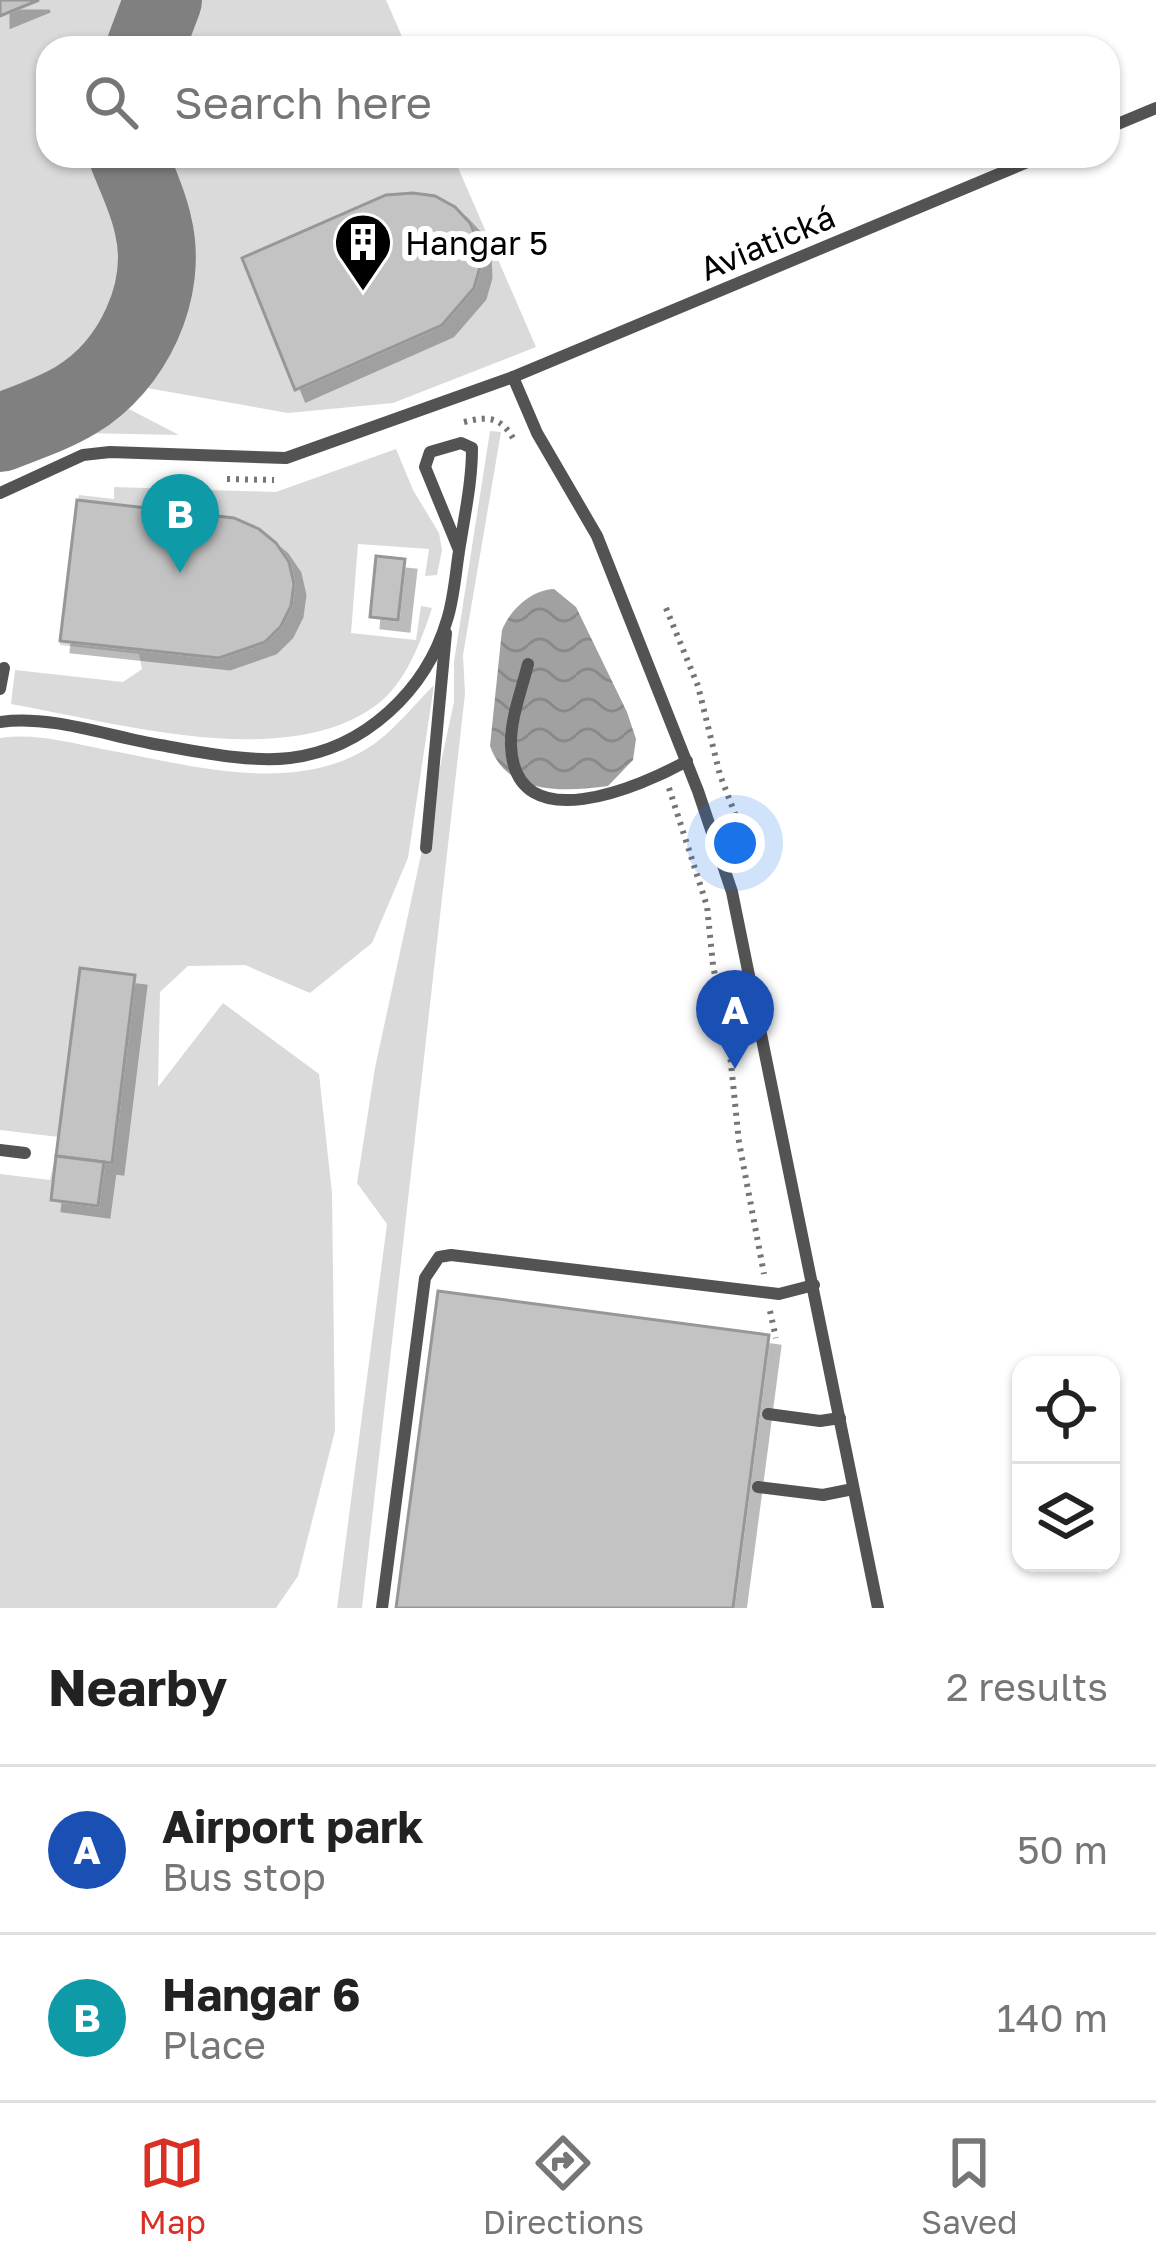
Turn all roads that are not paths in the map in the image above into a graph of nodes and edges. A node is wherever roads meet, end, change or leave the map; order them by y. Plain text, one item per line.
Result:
1 (1156, 108) edge
2 (1120, 123) edge
3 (1013, 168) edge
4 (513, 377) junction
5 (0, 493) edge
6 (459, 550) junction
7 (447, 620) junction
8 (528, 664) dead end
9 (4, 668) dead end
10 (0, 689) edge
11 (0, 722) edge
12 (687, 761) junction
13 (426, 848) dead end
14 (0, 1150) edge
15 (25, 1153) dead end
16 (814, 1285) junction
17 (768, 1414) dead end
18 (840, 1418) junction
19 (758, 1486) dead end
20 (853, 1489) junction
21 (382, 1608) edge
22 (878, 1608) edge

1 - 2 lane
3 - 4 lane, Aviatická
4 - 5 lane, Aviatická
4 - 12 lane
6 - 6 lane
6 - 7 lane
7 - 11 lane
7 - 13 lane
8 - 12 lane
9 - 10 lane
12 - 16 lane
14 - 15 lane
16 - 18 lane
16 - 21 lane
17 - 18 lane
18 - 20 lane
19 - 20 lane
20 - 22 lane

